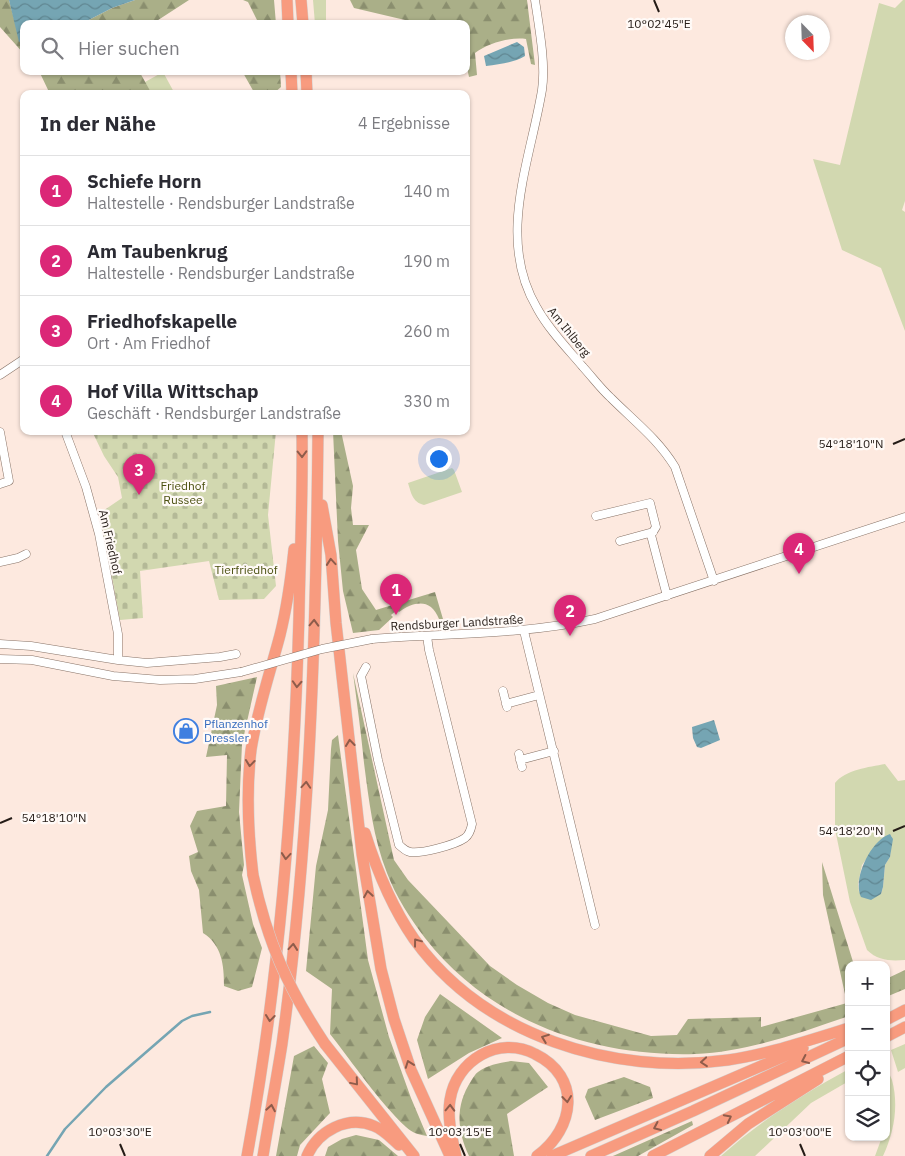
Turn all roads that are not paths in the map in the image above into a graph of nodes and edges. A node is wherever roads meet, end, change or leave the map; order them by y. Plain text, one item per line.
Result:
1 (287, 0) edge
2 (301, 0) edge
3 (536, 0) edge
4 (288, 20) edge
5 (303, 20) edge
6 (291, 75) edge
7 (306, 75) edge
8 (292, 90) edge
9 (307, 90) edge
10 (20, 362) edge
11 (0, 375) edge
12 (0, 432) edge
13 (66, 435) edge
14 (302, 435) edge
15 (318, 435) edge
16 (317, 477) junction
17 (302, 478) junction
18 (0, 484) edge
19 (596, 516) dead end
20 (905, 517) edge
21 (653, 532) junction
22 (620, 541) dead end
23 (26, 554) dead end
24 (0, 562) edge
25 (711, 582) junction
26 (668, 596) junction
27 (524, 631) junction
28 (427, 636) junction
29 (0, 644) edge
30 (236, 654) dead end
31 (0, 659) edge
32 (118, 660) junction
33 (366, 668) dead end
34 (503, 691) dead end
35 (540, 695) junction
36 (554, 751) junction
37 (520, 760) dead end
38 (357, 808) junction
39 (595, 925) dead end
40 (905, 1005) edge
41 (905, 1010) edge
42 (890, 1011) edge
43 (890, 1018) edge
44 (905, 1027) edge
45 (845, 1029) edge
46 (845, 1030) edge
47 (890, 1035) edge
48 (845, 1040) edge
49 (845, 1058) edge
50 (845, 1063) edge
51 (248, 1156) edge
52 (263, 1156) edge
53 (307, 1156) edge
54 (412, 1156) edge
55 (450, 1156) edge
56 (456, 1156) edge
57 (538, 1156) edge
58 (552, 1156) edge
59 (591, 1156) edge
60 (653, 1156) edge
61 (710, 1156) edge

1 - 4 highway
2 - 5 highway
3 - 25 street, Am Ihlberg
6 - 8 highway
7 - 9 highway
10 - 11 street
12 - 18 street
13 - 32 street, Am Friedhof
14 -> 17 highway
15 - 16 highway
38 -> 16 highway
52 -> 16 highway
17 -> 51 highway
17 -> 54 highway, bridge
19 - 21 street
20 - 25 street, Rendsburger Landstraße
21 - 22 street
21 - 26 street
23 - 24 street
25 - 26 street, Rendsburger Landstraße
26 - 27 street, Rendsburger Landstraße
27 - 28 street, Rendsburger Landstraße
27 - 35 street
28 - 31 street, Rendsburger Landstraße, bridge
28 - 33 street
29 - 32 street
30 - 32 street
34 - 35 street
35 - 36 street
36 - 37 street
36 - 39 street
45 -> 38 highway
55 -> 38 highway
40 - 42 highway
41 - 43 highway
44 - 47 highway
46 - 58 highway
48 -> 59 highway
60 -> 49 highway
50 - 61 highway
53 - 54 highway
56 -> 57 highway

